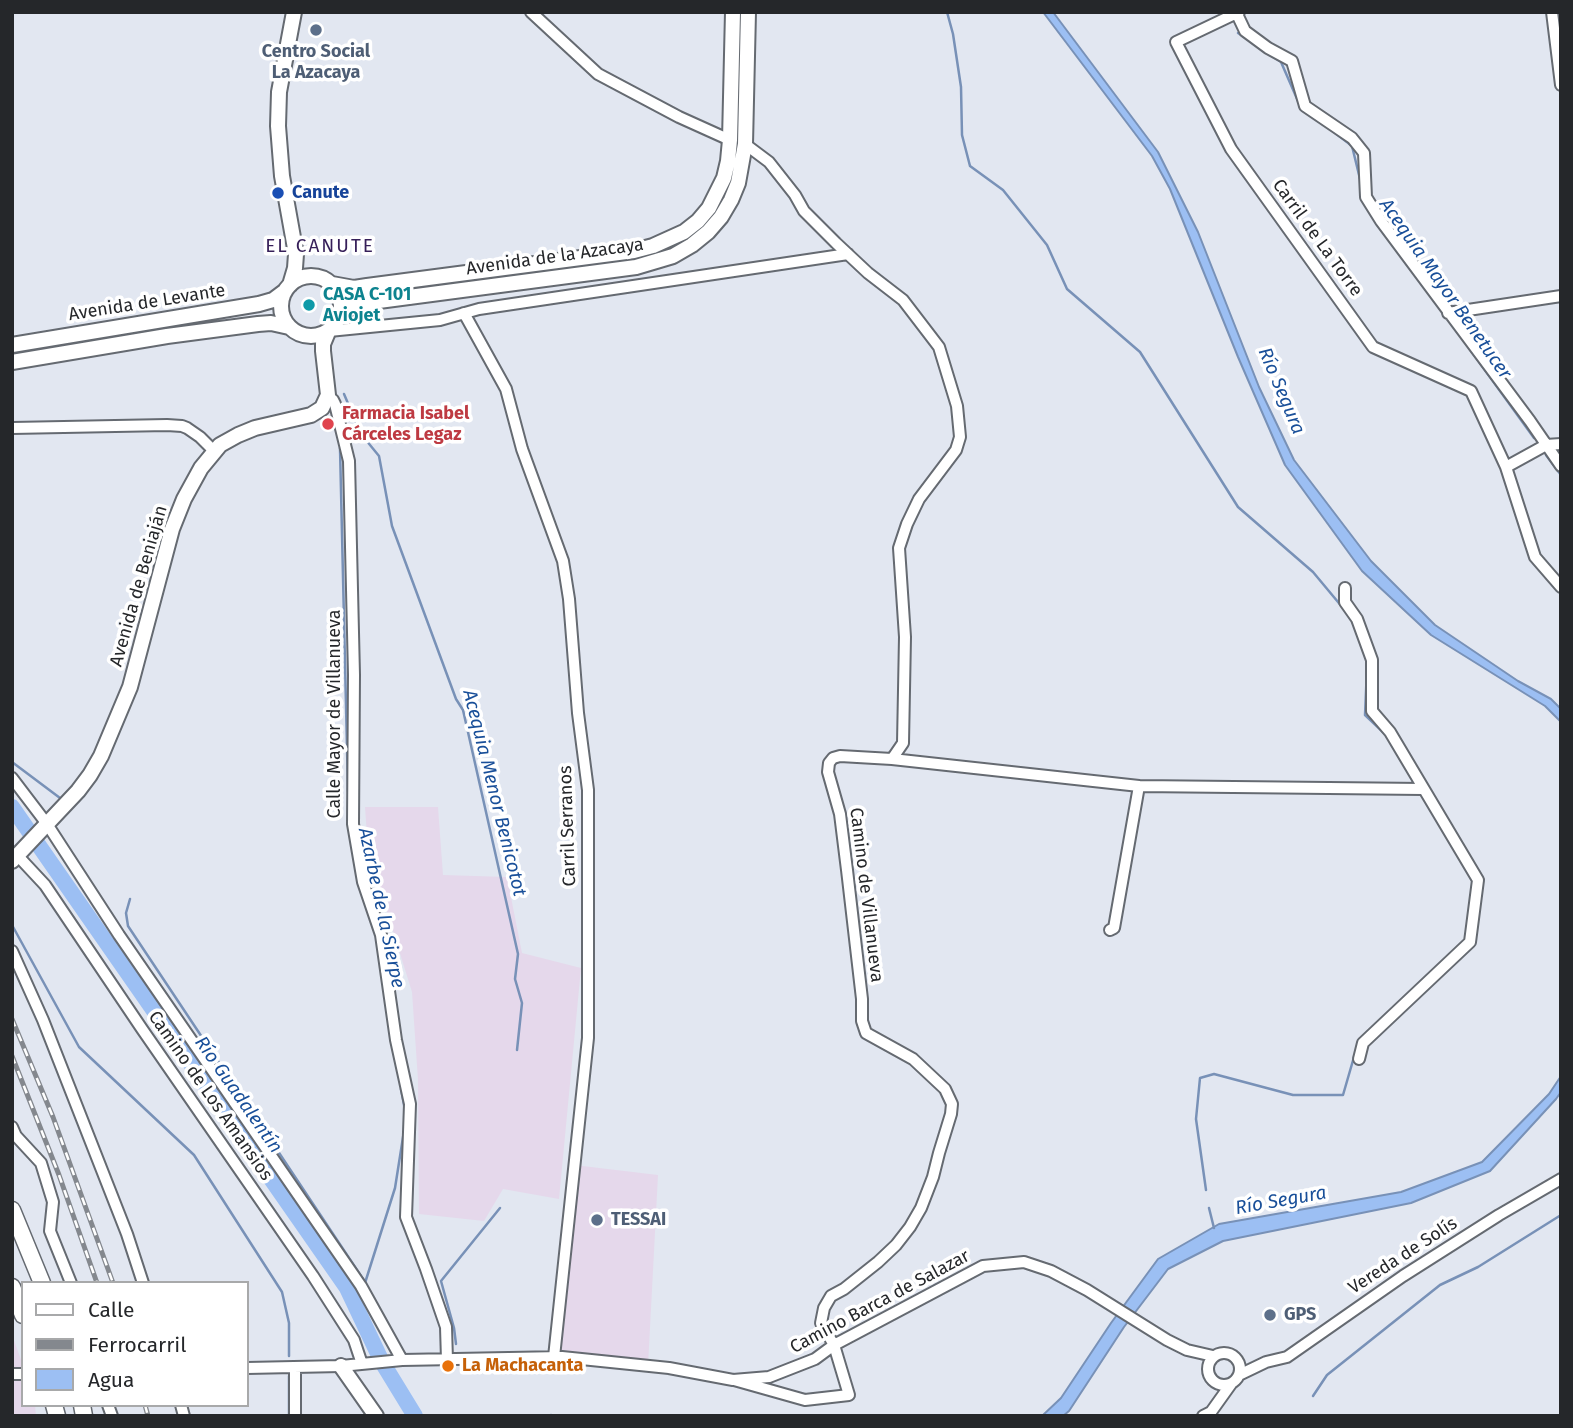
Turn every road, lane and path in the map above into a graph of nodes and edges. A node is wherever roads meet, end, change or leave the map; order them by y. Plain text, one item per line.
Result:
1 (294, 12) edge
2 (531, 12) edge
3 (733, 12) edge
4 (748, 12) edge
5 (1552, 12) edge
6 (1237, 13) edge
7 (1561, 85) edge
8 (738, 142) junction
9 (296, 254) junction
10 (848, 254) junction
11 (326, 281) junction
12 (287, 288) junction
13 (1561, 296) edge
14 (341, 313) junction
15 (464, 313) junction
16 (1448, 313) junction
17 (295, 331) junction
18 (328, 331) junction
19 (12, 345) edge
20 (12, 362) edge
21 (324, 368) junction
22 (328, 396) junction
23 (12, 428) edge
24 (1561, 444) edge
25 (1546, 445) junction
26 (214, 451) junction
27 (1561, 466) edge
28 (1506, 467) junction
29 (1561, 587) edge
30 (1345, 588) dead end
31 (892, 759) junction
32 (12, 778) edge
33 (1139, 786) junction
34 (1423, 789) junction
35 (45, 826) junction
36 (17, 855) edge
37 (1110, 930) dead end
38 (12, 951) edge
39 (1359, 1059) dead end
40 (12, 1126) edge
41 (1561, 1179) edge
42 (12, 1210) edge
43 (41, 1281) edge
44 (70, 1281) edge
45 (142, 1281) edge
46 (12, 1287) edge
47 (21, 1310) edge
48 (834, 1345) junction
49 (1187, 1350) junction
50 (1213, 1356) junction
51 (554, 1357) junction
52 (402, 1360) junction
53 (447, 1360) junction
54 (1237, 1360) junction
55 (1266, 1362) junction
56 (362, 1364) junction
57 (341, 1366) junction
58 (248, 1368) edge
59 (295, 1368) junction
60 (1207, 1370) junction
61 (1235, 1379) junction
62 (734, 1380) junction
63 (1216, 1384) junction
64 (1207, 1414) edge
65 (295, 1416) edge
66 (376, 1416) edge

1 - 9 main road
2 - 8 street
3 - 8 main road, Avenida de la Azacaya
4 - 8 main road, Avenida de la Azacaya
5 - 7 street
6 - 16 street
6 - 28 street, Carril de La Torre
8 - 10 street
8 - 11 main road, Avenida de la Azacaya
8 - 14 main road, Avenida de la Azacaya
9 - 11 main road
9 - 12 main road
10 - 15 street
10 - 31 street
11 - 12 main road
11 - 14 main road
12 - 17 main road
12 - 19 main road, Avenida de Levante
13 - 16 street
14 - 18 main road
15 - 18 street
15 - 51 street, Carril Serranos
16 - 25 street
17 - 18 main road
17 - 20 main road, Avenida de Levante
17 - 21 main road
18 - 21 main road
21 - 22 main road
22 - 26 main road, Avenida de Beniaján
22 - 53 street, Calle Mayor de Villanueva
23 - 26 street
24 - 25 street
25 - 27 street
25 - 28 street
26 - 35 main road, Avenida de Beniaján
28 - 29 street
30 - 34 street
31 - 33 street
31 - 48 street, Camino de Villanueva
32 - 35 street
33 - 34 street
33 - 37 street
34 - 39 street
35 - 36 main road, Avenida de Beniaján
35 - 52 street
36 - 56 street, Camino de Los Amansios
38 - 45 street
40 - 44 street
41 - 55 street, Vereda de Solís
42 - 43 highway
46 - 47 highway
48 - 49 street, Camino Barca de Salazar
48 - 62 street, Camino Barca de Salazar
48 - 62 street
49 - 50 street, Camino Barca de Salazar
49 - 60 street, Camino Barca de Salazar
50 - 54 street
50 - 60 street
51 - 53 street, Camino Barca de Salazar
51 - 62 street, Camino Barca de Salazar
52 - 53 street, Camino Barca de Salazar
52 - 56 street, Camino Barca de Salazar
54 - 55 street, Vereda de Solís
54 - 61 street
55 - 61 street, Vereda de Solís
56 - 57 street, Camino Barca de Salazar
57 - 59 street, Camino Barca de Salazar
57 - 66 main road
58 - 59 street, Camino Barca de Salazar
59 - 65 street
60 - 63 street
61 - 63 street
61 - 64 street
63 - 64 street

